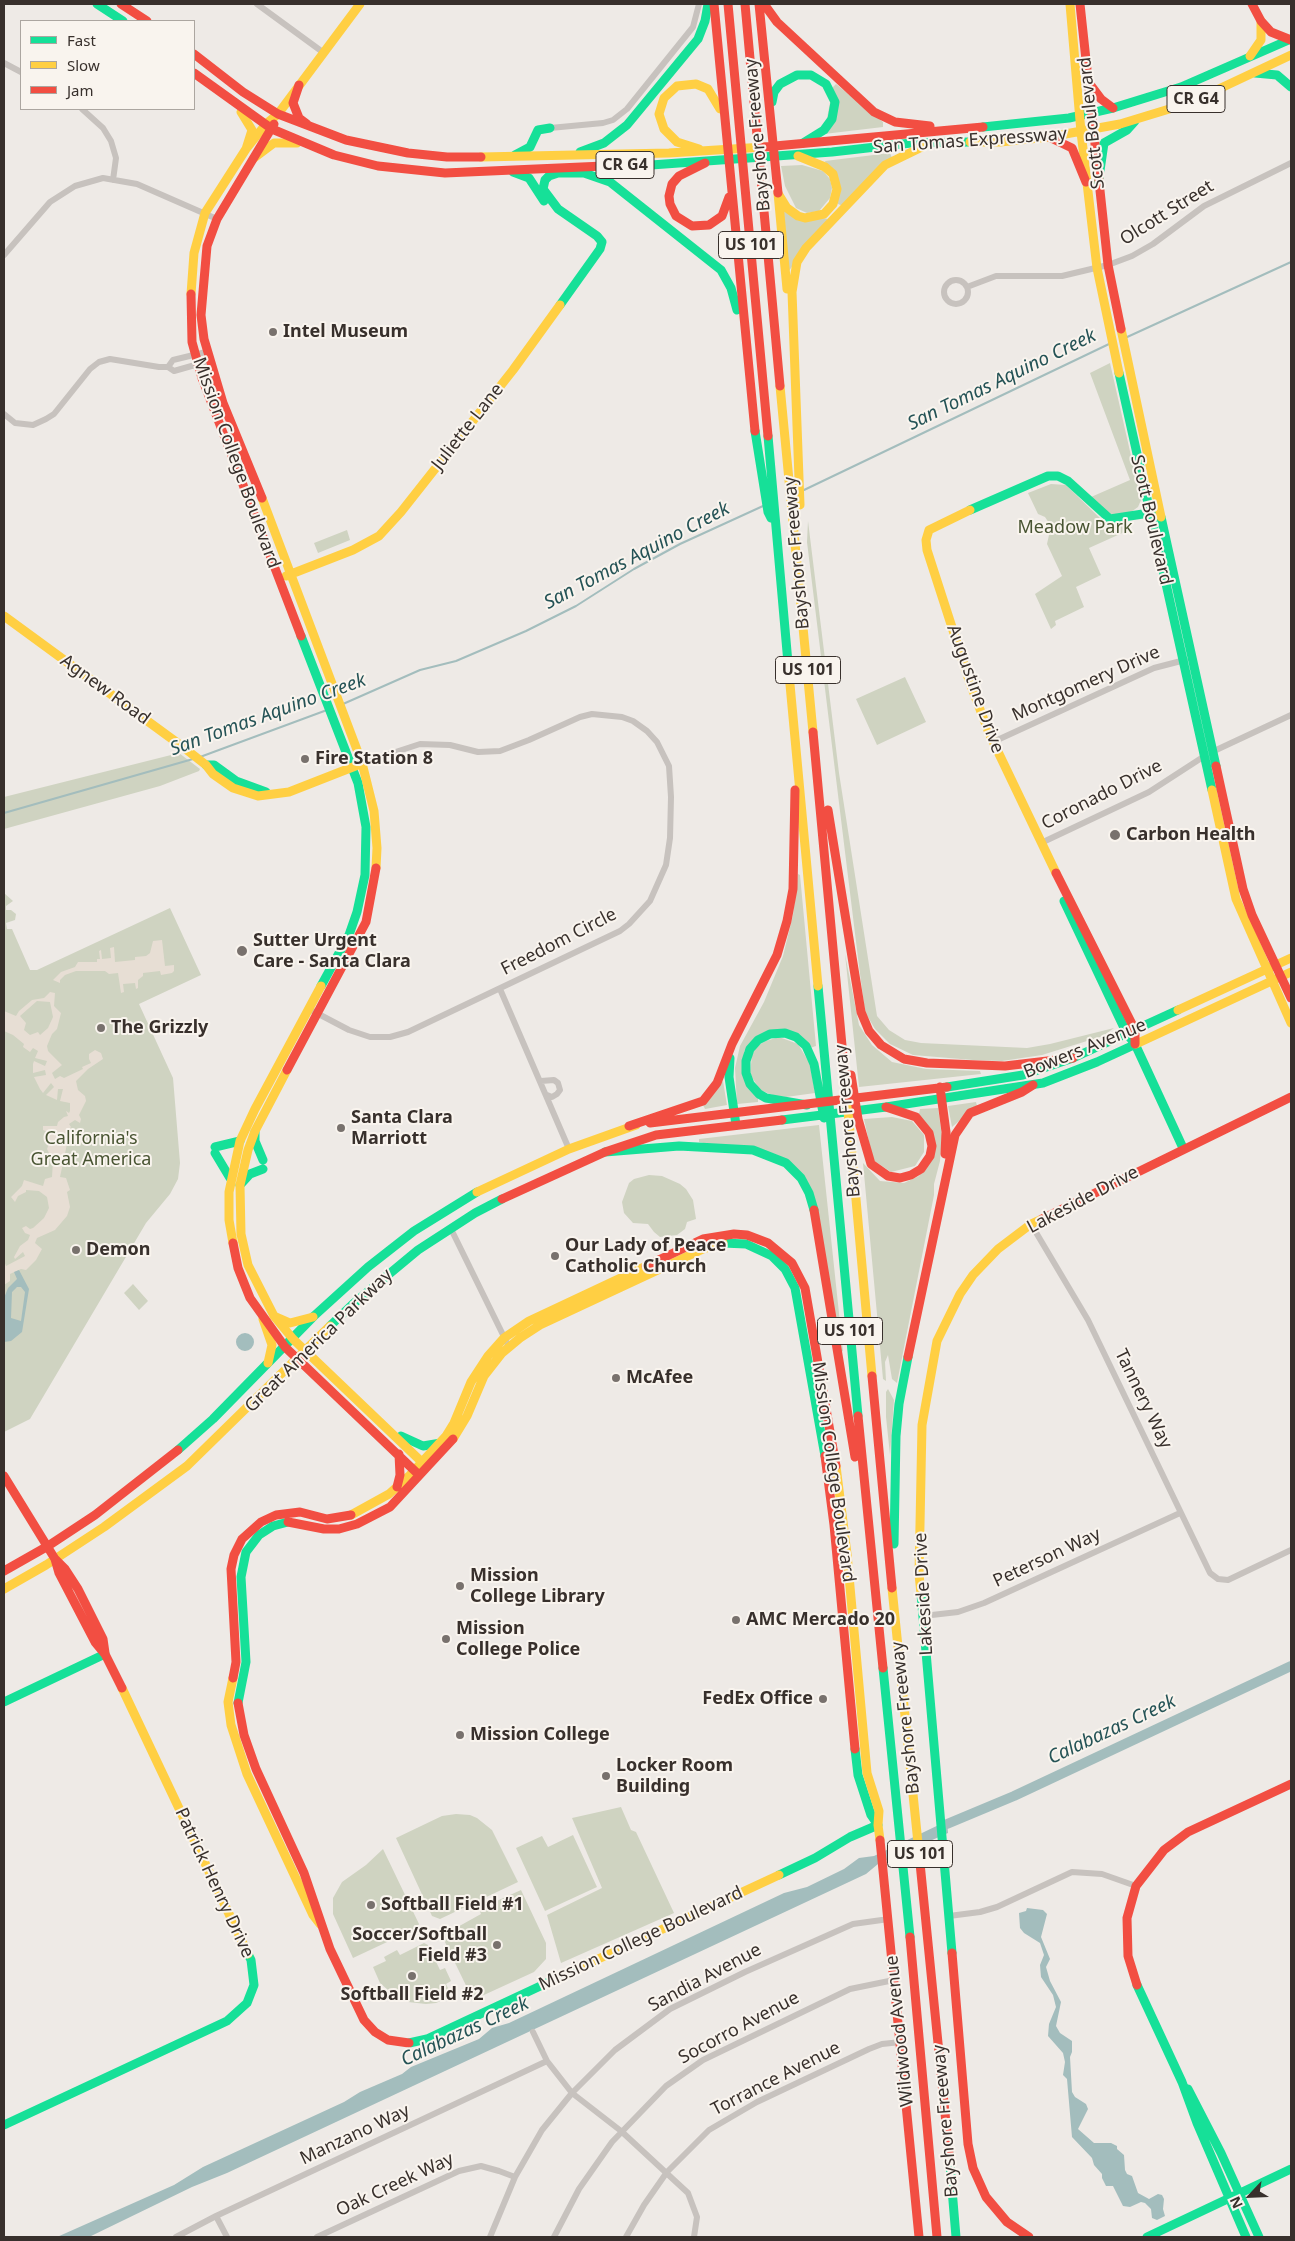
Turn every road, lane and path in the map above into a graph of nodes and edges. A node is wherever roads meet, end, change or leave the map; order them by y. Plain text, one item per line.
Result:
1 (97, 4) edge
2 (121, 4) edge
3 (257, 4) edge
4 (360, 4) edge
5 (699, 4) edge
6 (708, 4) edge
7 (714, 4) edge
8 (728, 4) edge
9 (745, 4) edge
10 (759, 4) edge
11 (764, 4) edge
12 (1070, 4) edge
13 (1080, 4) edge
14 (1252, 4) edge
15 (121, 20) edge
16 (145, 20) edge
17 (1261, 21) junction
18 (1291, 39) edge
19 (324, 53) junction
20 (195, 55) edge
21 (1291, 56) edge
22 (1249, 58) junction
23 (4, 63) edge
24 (20, 71) edge
25 (1254, 73) junction
26 (195, 74) edge
27 (1291, 74) edge
28 (1089, 83) junction
29 (299, 85) junction
30 (1291, 86) edge
31 (236, 104) junction
32 (1113, 108) junction
33 (83, 110) edge
34 (1091, 113) junction
35 (278, 114) junction
36 (770, 114) junction
37 (1080, 116) junction
38 (1136, 120) junction
39 (725, 126) junction
40 (269, 127) junction
41 (312, 128) junction
42 (550, 128) junction
43 (1093, 129) junction
44 (958, 130) junction
45 (1081, 132) junction
46 (1048, 137) junction
47 (935, 142) junction
48 (302, 143) junction
49 (800, 145) junction
50 (246, 150) junction
51 (702, 151) junction
52 (785, 151) junction
53 (575, 154) junction
54 (553, 155) junction
55 (796, 155) junction
56 (508, 157) junction
57 (254, 158) junction
58 (712, 161) junction
59 (1291, 163) edge
60 (542, 169) junction
61 (512, 171) junction
62 (555, 173) junction
63 (113, 180) junction
64 (1086, 182) junction
65 (1098, 184) junction
66 (731, 188) junction
67 (776, 188) junction
68 (558, 209) junction
69 (205, 213) junction
70 (217, 219) junction
71 (4, 255) edge
72 (1108, 265) junction
73 (1097, 268) junction
74 (967, 287) dead end
75 (195, 354) junction
76 (208, 357) junction
77 (794, 362) junction
78 (198, 364) junction
79 (168, 367) junction
80 (4, 414) edge
81 (753, 421) junction
82 (794, 480) junction
83 (768, 487) junction
84 (1160, 511) junction
85 (1149, 514) junction
86 (291, 574) junction
87 (279, 579) junction
88 (4, 616) edge
89 (1193, 658) junction
90 (1182, 661) junction
91 (1291, 715) edge
92 (993, 742) junction
93 (1214, 751) junction
94 (1203, 758) junction
95 (362, 762) junction
96 (353, 768) junction
97 (799, 771) junction
98 (817, 777) junction
99 (1041, 843) junction
100 (833, 954) junction
101 (1291, 958) edge
102 (1276, 965) junction
103 (1266, 969) junction
104 (1291, 972) edge
105 (1281, 977) junction
106 (1272, 981) junction
107 (500, 989) junction
108 (1291, 998) edge
109 (313, 1011) junction
110 (1291, 1023) edge
111 (1131, 1032) junction
112 (732, 1044) junction
113 (1135, 1044) junction
114 (1073, 1058) junction
115 (541, 1081) junction
116 (1033, 1085) junction
117 (940, 1087) junction
118 (547, 1095) junction
119 (1291, 1097) edge
120 (942, 1098) junction
121 (807, 1105) junction
122 (886, 1107) junction
123 (734, 1112) junction
124 (808, 1115) joint
125 (736, 1125) junction
126 (628, 1126) junction
127 (254, 1131) junction
128 (240, 1140) junction
129 (1183, 1148) junction
130 (569, 1149) junction
131 (605, 1152) junction
132 (231, 1180) junction
133 (944, 1181) junction
134 (240, 1186) junction
135 (837, 1192) junction
136 (1031, 1224) junction
137 (451, 1229) junction
138 (274, 1316) junction
139 (314, 1316) junction
140 (263, 1319) junction
141 (504, 1338) junction
142 (293, 1339) junction
143 (285, 1347) junction
144 (509, 1347) junction
145 (304, 1350) junction
146 (296, 1358) junction
147 (267, 1366) junction
148 (390, 1431) junction
149 (441, 1442) junction
150 (398, 1454) junction
151 (425, 1465) junction
152 (417, 1473) junction
153 (4, 1476) edge
154 (397, 1487) junction
155 (867, 1512) junction
156 (1180, 1513) junction
157 (48, 1546) junction
158 (1291, 1550) edge
159 (56, 1559) junction
160 (890, 1564) junction
161 (4, 1571) edge
162 (4, 1589) edge
163 (923, 1616) junction
164 (105, 1654) junction
165 (4, 1702) edge
166 (1291, 1784) edge
167 (878, 1825) junction
168 (1136, 1886) junction
169 (949, 1916) junction
170 (889, 1919) junction
171 (320, 1924) junction
172 (894, 1980) junction
173 (533, 2032) dead end
174 (901, 2042) junction
175 (547, 2061) junction
176 (1182, 2082) junction
177 (572, 2093) junction
178 (4, 2125) edge
179 (621, 2131) junction
180 (1291, 2170) edge
181 (666, 2172) junction
182 (515, 2177) junction
183 (952, 2188) junction
184 (1240, 2194) junction
185 (1228, 2199) junction
186 (216, 2216) junction
187 (1151, 2236) edge
188 (176, 2237) edge
189 (227, 2237) edge
190 (317, 2237) edge
191 (490, 2237) edge
192 (554, 2237) edge
193 (626, 2237) edge
194 (694, 2237) edge
195 (919, 2237) edge
196 (937, 2237) edge
197 (956, 2237) edge
198 (963, 2237) edge
199 (1029, 2237) edge
200 (1246, 2237) edge
201 (1260, 2237) edge

1 - 15 main road
2 - 16 main road
3 - 19 street
4 - 19 main road, Mission College Boulevard
5 - 42 street
6 - 53 main road
7 - 39 main road
8 - 83 main road, Bayshore Freeway / US 101
9 - 82 main road, Bayshore Freeway / US 101
10 - 36 main road
11 - 44 main road
12 - 37 main road, Scott Boulevard
13 - 28 main road, Scott Boulevard
14 - 17 main road
17 - 18 main road
17 - 22 main road
18 - 22 main road, San Tomas Expressway / CR G4
19 - 29 main road, Mission College Boulevard
20 - 35 main road, CR G4
21 - 25 main road, San Tomas Expressway / CR G4
22 - 32 main road, San Tomas Expressway / CR G4
23 - 24 street
25 - 30 main road
25 - 38 main road, San Tomas Expressway / CR G4
26 - 31 main road, CR G4
27 - 30 main road
28 - 32 main road
28 - 34 main road, Scott Boulevard
29 - 35 main road, Mission College Boulevard
29 - 41 main road
31 - 40 main road, CR G4
31 - 50 main road
32 - 34 main road, San Tomas Expressway / CR G4
33 - 63 street
34 - 37 main road, San Tomas Expressway / CR G4
34 - 43 main road, Scott Boulevard
35 - 40 main road, Mission College Boulevard
35 - 41 main road, CR G4
36 - 49 main road
36 - 67 main road
37 - 44 main road, San Tomas Expressway / CR G4
37 - 45 main road, Scott Boulevard
38 - 43 main road, San Tomas Expressway / CR G4
38 - 65 main road
39 - 51 main road
39 - 66 main road
40 - 48 main road, CR G4
40 - 50 main road, Mission College Boulevard
40 - 57 main road, Mission College Boulevard
41 - 56 main road, CR G4
42 - 54 main road
42 - 56 main road
43 - 45 main road, San Tomas Expressway / CR G4
43 - 65 main road, Scott Boulevard
44 - 49 main road, San Tomas Expressway / CR G4
45 - 46 main road, San Tomas Expressway / CR G4
45 - 64 main road, Scott Boulevard
46 - 47 main road, San Tomas Expressway / CR G4
46 - 64 main road
47 - 55 main road, San Tomas Expressway / CR G4
47 - 77 main road
48 - 57 main road
48 - 61 main road, CR G4
49 - 52 main road, San Tomas Expressway / CR G4
50 - 69 main road, Mission College Boulevard
51 - 52 main road, San Tomas Expressway / CR G4
51 - 53 main road, CR G4
52 - 55 main road, San Tomas Expressway / CR G4
52 - 58 main road, San Tomas Expressway / CR G4
53 - 54 main road, CR G4
54 - 56 main road, CR G4
55 - 67 main road
57 - 70 main road, Mission College Boulevard
58 - 60 main road, CR G4
58 - 66 main road
59 - 72 street, Olcott Street
60 - 61 main road, CR G4
60 - 62 main road
61 - 68 main road
62 - 68 main road
62 - 81 main road
63 - 69 street
63 - 71 street
64 - 73 main road, Scott Boulevard
65 - 72 main road, Scott Boulevard
66 - 81 main road
67 - 77 main road
68 - 86 main road, Juliette Lane
69 - 70 street
69 - 75 main road, Mission College Boulevard
70 - 76 main road, Mission College Boulevard
72 - 73 street, Olcott Street
72 - 84 main road, Scott Boulevard
73 - 74 street, Olcott Street
73 - 85 main road, Scott Boulevard
75 - 76 street
75 - 78 main road, Mission College Boulevard
75 - 79 street
76 - 78 street
76 - 86 main road, Mission College Boulevard
77 - 82 main road
78 - 79 street
78 - 87 main road, Mission College Boulevard
79 - 80 street
81 - 83 main road
82 - 98 main road, Bayshore Freeway / US 101
83 - 97 main road, Bayshore Freeway / US 101
84 - 85 main road
84 - 89 main road, Scott Boulevard
85 - 90 main road, Scott Boulevard
85 - 92 main road, Augustine Drive
86 - 87 main road
86 - 95 main road, Mission College Boulevard
87 - 96 main road, Mission College Boulevard
88 - 96 main road, Agnew Road
89 - 90 street, Montgomery Drive
89 - 93 main road, Scott Boulevard
90 - 92 street, Montgomery Drive
90 - 94 main road, Scott Boulevard
91 - 93 street
92 - 99 main road, Augustine Drive
93 - 94 main road
93 - 102 main road, Scott Boulevard
94 - 99 street, Coronado Drive
94 - 103 main road, Scott Boulevard
95 - 96 main road, Agnew Road
95 - 107 street, Freedom Circle
95 - 109 main road, Mission College Boulevard
96 - 109 main road, Mission College Boulevard
97 - 112 main road
97 - 135 main road, Bayshore Freeway / US 101
98 - 100 main road, Bayshore Freeway / US 101
98 - 114 main road
99 - 111 main road, Augustine Drive
100 - 122 main road
100 - 160 main road, Bayshore Freeway / US 101
101 - 102 main road, Bowers Avenue
102 - 103 main road, Bowers Avenue
102 - 105 main road, Scott Boulevard
103 - 106 main road, Scott Boulevard
103 - 111 main road, Bowers Avenue
104 - 105 main road, Bowers Avenue
105 - 106 main road, Bowers Avenue
105 - 108 main road, Scott Boulevard
106 - 110 main road, Scott Boulevard
106 - 113 main road, Bowers Avenue
107 - 109 street, Freedom Circle
107 - 115 street
109 - 127 main road, Mission College Boulevard
109 - 128 main road, Mission College Boulevard
111 - 113 main road, Augustine Drive
111 - 114 main road, Bowers Avenue
112 - 123 main road
112 - 126 main road
113 - 116 main road, Bowers Avenue
113 - 129 main road, Augustine Drive
114 - 117 main road, Bowers Avenue
115 - 118 street
115 - 118 street
116 - 120 main road, Bowers Avenue
116 - 133 main road
117 - 120 main road
117 - 121 main road, Bowers Avenue
118 - 130 street
119 - 129 main road, Lakeside Drive
120 - 122 main road, Bowers Avenue
120 - 133 main road
121 - 123 main road, Great America Parkway
121 - 135 main road
122 - 124 main road, Bowers Avenue
123 - 125 main road
123 - 126 main road, Great America Parkway
124 - 125 main road, Great America Parkway
125 - 131 main road, Great America Parkway
126 - 130 main road, Great America Parkway
127 - 134 main road, Mission College Boulevard
127 - 134 main road
128 - 132 main road, Mission College Boulevard
128 - 132 main road
129 - 136 main road, Lakeside Drive
130 - 139 main road, Great America Parkway
131 - 137 main road, Great America Parkway
131 - 155 main road
132 - 140 main road, Mission College Boulevard
133 - 160 main road
134 - 138 main road, Mission College Boulevard
135 - 155 main road, Bayshore Freeway / US 101
136 - 156 street, Tannery Way
136 - 163 main road, Lakeside Drive
137 - 141 street
137 - 145 main road, Great America Parkway
138 - 139 main road
138 - 142 main road, Mission College Boulevard
139 - 142 main road, Great America Parkway
140 - 143 main road, Mission College Boulevard
140 - 147 main road
141 - 144 street
141 - 149 main road, Mission College Boulevard
141 - 167 main road, Mission College Boulevard
142 - 143 main road, Great America Parkway
142 - 145 main road, Mission College Boulevard
143 - 146 main road, Mission College Boulevard
143 - 147 main road, Great America Parkway
144 - 151 main road, Mission College Boulevard
144 - 167 main road, Mission College Boulevard
145 - 146 main road, Great America Parkway
145 - 148 main road, Mission College Boulevard
146 - 150 main road, Mission College Boulevard
146 - 159 main road, Great America Parkway
147 - 157 main road, Great America Parkway
148 - 149 main road
148 - 151 main road, Mission College Boulevard
149 - 151 main road, Mission College Boulevard
150 - 152 main road, Mission College Boulevard
150 - 154 main road
151 - 152 main road, Mission College Boulevard
152 - 154 main road, Mission College Boulevard
152 - 171 main road, Mission College Boulevard
153 - 157 main road, Patrick Henry Drive
154 - 171 main road, Mission College Boulevard
155 - 196 main road, Bayshore Freeway / US 101
156 - 158 street, Tannery Way
156 - 163 street, Peterson Way
157 - 159 main road, Patrick Henry Drive
157 - 161 main road, Great America Parkway
159 - 162 main road, Great America Parkway
159 - 164 main road, Patrick Henry Drive
160 - 183 main road, Bayshore Freeway / US 101
163 - 169 main road, Lakeside Drive
164 - 165 main road
164 - 178 main road, Patrick Henry Drive
166 - 168 main road
167 - 170 main road, Wildwood Avenue
167 - 171 main road, Mission College Boulevard
168 - 169 street
168 - 176 main road
169 - 199 main road, Lakeside Drive
170 - 172 main road, Wildwood Avenue
170 - 177 street, Sandia Avenue
172 - 174 main road, Wildwood Avenue
172 - 179 street, Socorro Avenue
173 - 175 street
174 - 181 street, Torrance Avenue
174 - 195 main road, Wildwood Avenue
175 - 177 street
175 - 186 street, Manzano Way
176 - 184 main road
176 - 185 main road
177 - 179 street
177 - 182 street, Sandia Avenue
179 - 181 street
179 - 192 street, Socorro Avenue
180 - 184 main road
181 - 193 street, Torrance Avenue
181 - 194 street
182 - 190 street, Oak Creek Way
182 - 191 street, Sandia Avenue
183 - 197 main road, Bayshore Freeway / US 101
183 - 198 main road
184 - 185 main road
184 - 201 main road
185 - 187 main road
185 - 200 main road
186 - 188 street, Manzano Way
186 - 189 street

